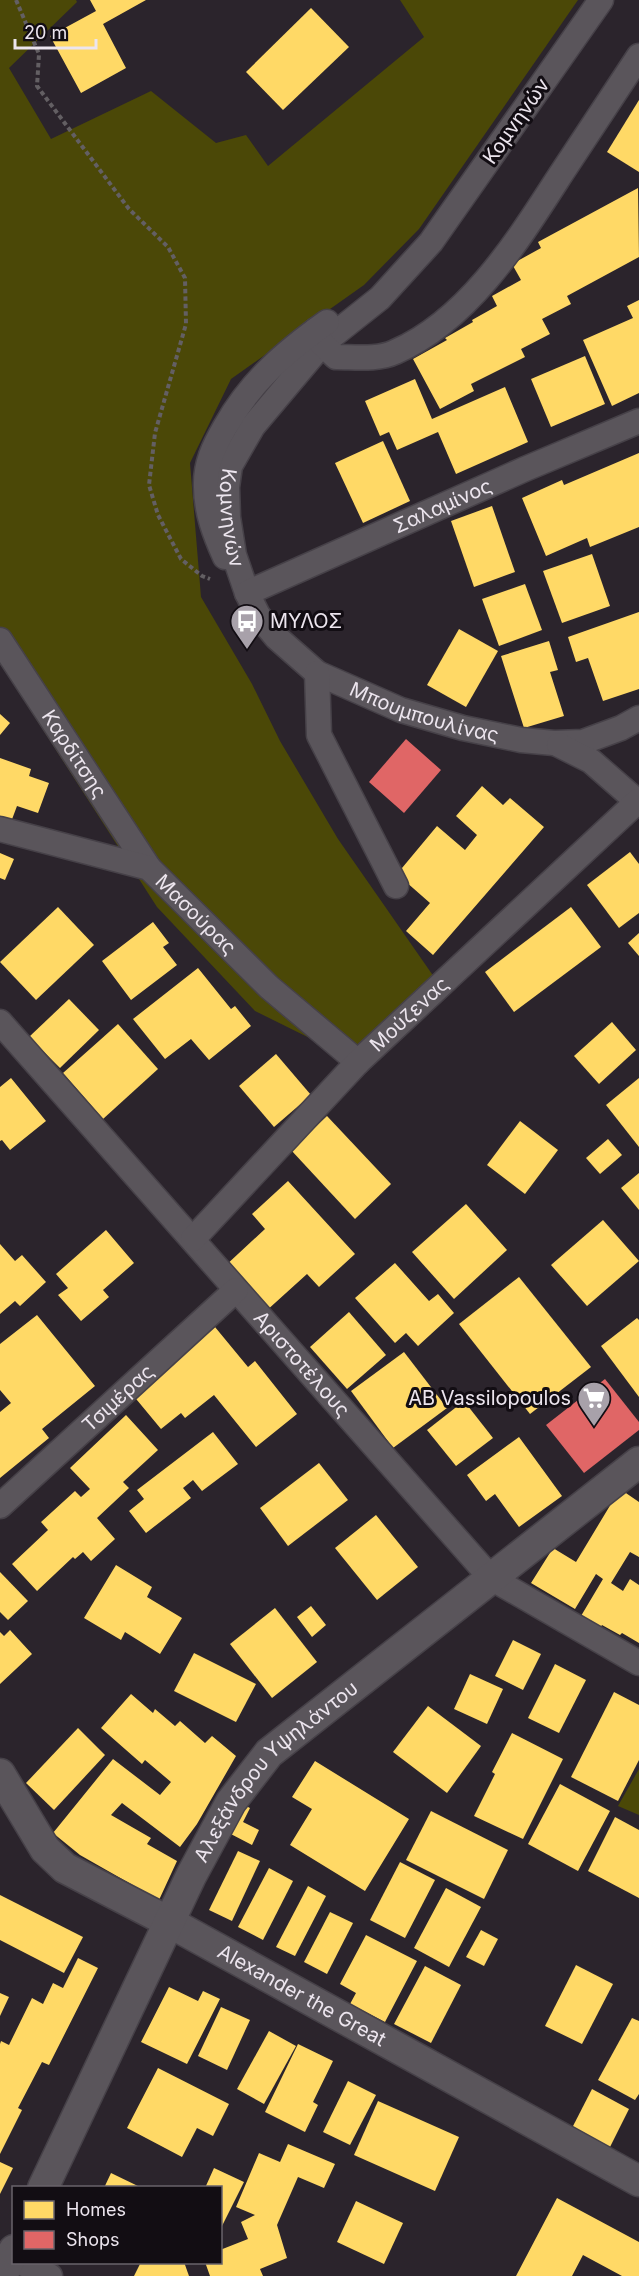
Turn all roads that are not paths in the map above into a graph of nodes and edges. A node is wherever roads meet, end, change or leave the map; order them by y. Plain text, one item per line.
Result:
1 (601, 0) edge
2 (639, 56) edge
3 (319, 337) junction
4 (639, 421) edge
5 (247, 593) junction
6 (0, 640) edge
7 (317, 673) junction
8 (639, 718) edge
9 (554, 743) junction
10 (638, 802) edge
11 (0, 829) edge
12 (149, 868) junction
13 (396, 886) dead end
14 (0, 1022) edge
15 (358, 1062) junction
16 (193, 1239) junction
17 (236, 1290) junction
18 (639, 1462) edge
19 (0, 1506) edge
20 (491, 1578) junction
21 (639, 1662) edge
22 (0, 1774) edge
23 (169, 1922) junction
24 (639, 2181) edge
25 (43, 2186) edge
26 (20, 2264) edge
27 (50, 2276) edge

1 - 3 street, Κομνηνών
2 - 3 street
3 - 5 street, Κομνηνών
4 - 5 street, Σαλαμίνος
5 - 7 street, Μπουμπουλίνας
6 - 12 street, Καρδίτσης
7 - 9 street, Μπουμπουλίνας
7 - 13 street
8 - 9 street, Μπουμπουλίνας
9 - 10 street
10 - 15 street, Μούζενας
11 - 12 street, Μασούρας
12 - 15 street, Μασούρας
14 - 16 street, Αριστοτέλους
15 - 16 street, Μούζενας
16 - 17 street, Αριστοτέλους
17 - 19 street, Τσιμέρας
17 - 20 street, Αριστοτέλους
18 - 20 street, Αλεξάνδρου Υψηλάντου
20 - 21 street, Αριστοτέλους
20 - 23 street, Αλεξάνδρου Υψηλάντου
22 - 23 street, Alexander the Great
23 - 24 street, Alexander the Great
23 - 25 street, Αλεξάνδρου Υψηλάντου
26 - 27 street

